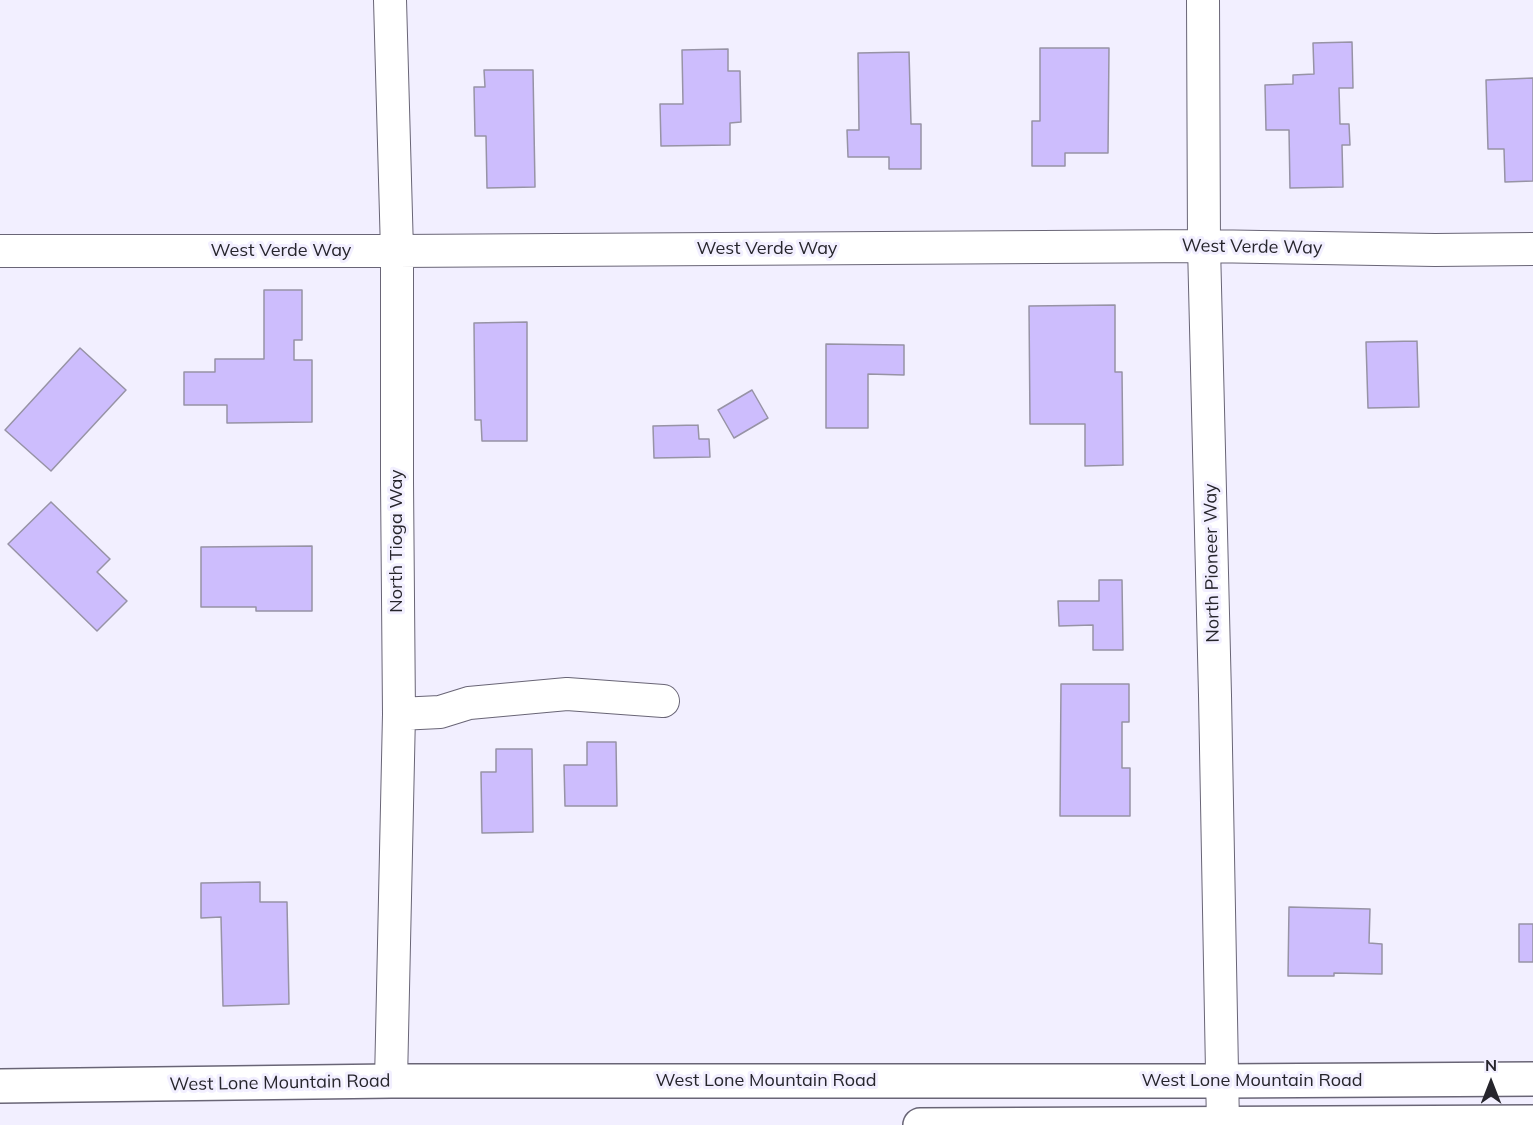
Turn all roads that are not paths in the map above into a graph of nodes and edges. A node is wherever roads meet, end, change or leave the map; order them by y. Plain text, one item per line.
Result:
1 (390, 0) edge
2 (1203, 0) edge
3 (1203, 246) junction
4 (1533, 249) edge
5 (0, 250) edge
6 (397, 251) junction
7 (663, 701) dead end
8 (399, 714) junction
9 (1533, 1079) edge
10 (1223, 1081) junction
11 (391, 1082) junction
12 (0, 1086) edge
13 (1533, 1122) edge
14 (1223, 1124) edge
15 (920, 1125) edge

1 - 6 street, North Tioga Way
2 - 3 street, North Pioneer Way
3 - 4 street, West Verde Way
3 - 6 street, West Verde Way
3 - 10 street, North Pioneer Way
5 - 6 street, West Verde Way
6 - 8 street, North Tioga Way
7 - 8 street
8 - 11 street, North Tioga Way
9 - 10 main road, West Lone Mountain Road
10 - 11 main road, West Lone Mountain Road
10 - 14 street, North Pioneer Way
11 - 12 main road, West Lone Mountain Road
13 - 14 main road
14 - 15 main road

